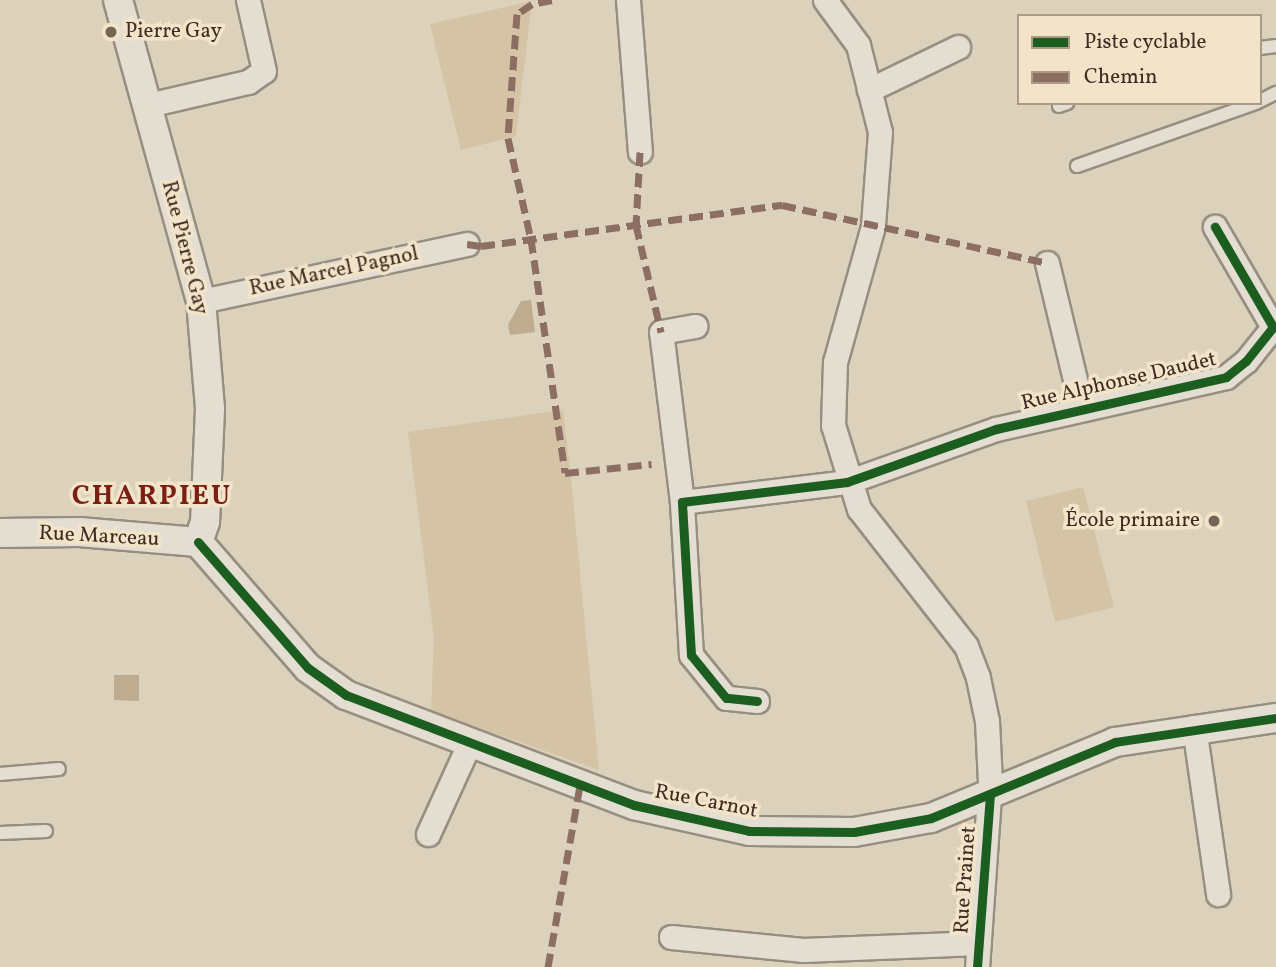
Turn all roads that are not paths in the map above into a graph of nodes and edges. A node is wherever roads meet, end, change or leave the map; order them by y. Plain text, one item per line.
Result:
1 (118, 0) edge
2 (248, 0) edge
3 (628, 0) edge
4 (825, 0) edge
5 (958, 47) dead end
6 (869, 90) junction
7 (148, 105) junction
8 (1250, 105) edge
9 (640, 152) dead end
10 (1077, 166) dead end
11 (1215, 227) dead end
12 (467, 244) dead end
13 (1047, 263) dead end
14 (201, 301) junction
15 (695, 326) dead end
16 (1082, 409) junction
17 (847, 482) junction
18 (682, 502) junction
19 (0, 533) edge
20 (198, 542) junction
21 (757, 701) dead end
22 (1276, 718) edge
23 (1194, 727) junction
24 (469, 744) junction
25 (59, 769) dead end
26 (0, 774) edge
27 (990, 796) junction
28 (47, 831) dead end
29 (0, 834) edge
30 (428, 834) dead end
31 (1218, 894) dead end
32 (671, 937) dead end
33 (979, 943) junction
34 (977, 967) edge

1 - 7 street, Rue Pierre Gay
2 - 7 street
3 - 9 street
4 - 6 street, Rue Prainet
5 - 6 street
6 - 17 street, Rue Prainet
7 - 14 street, Rue Pierre Gay
8 - 10 lane
11 - 16 street, Rue Alphonse Daudet
12 - 14 street, Rue Marcel Pagnol
13 - 16 street, Rue Alphonse Daudet
14 - 20 street, Rue Pierre Gay
15 - 18 street
16 - 17 street, Rue Alphonse Daudet
17 - 18 street, Rue Alphonse Daudet
17 - 27 street, Rue Prainet
18 - 21 street
19 - 20 street, Rue Marceau
20 - 24 street, Rue Carnot
22 - 23 street, Rue Carnot
23 - 27 street, Rue Carnot
23 - 31 street
24 - 27 street, Rue Carnot
24 - 30 street
25 - 26 lane
27 - 33 street, Rue Prainet
28 - 29 lane
32 - 33 street
33 - 34 street, Rue Prainet

